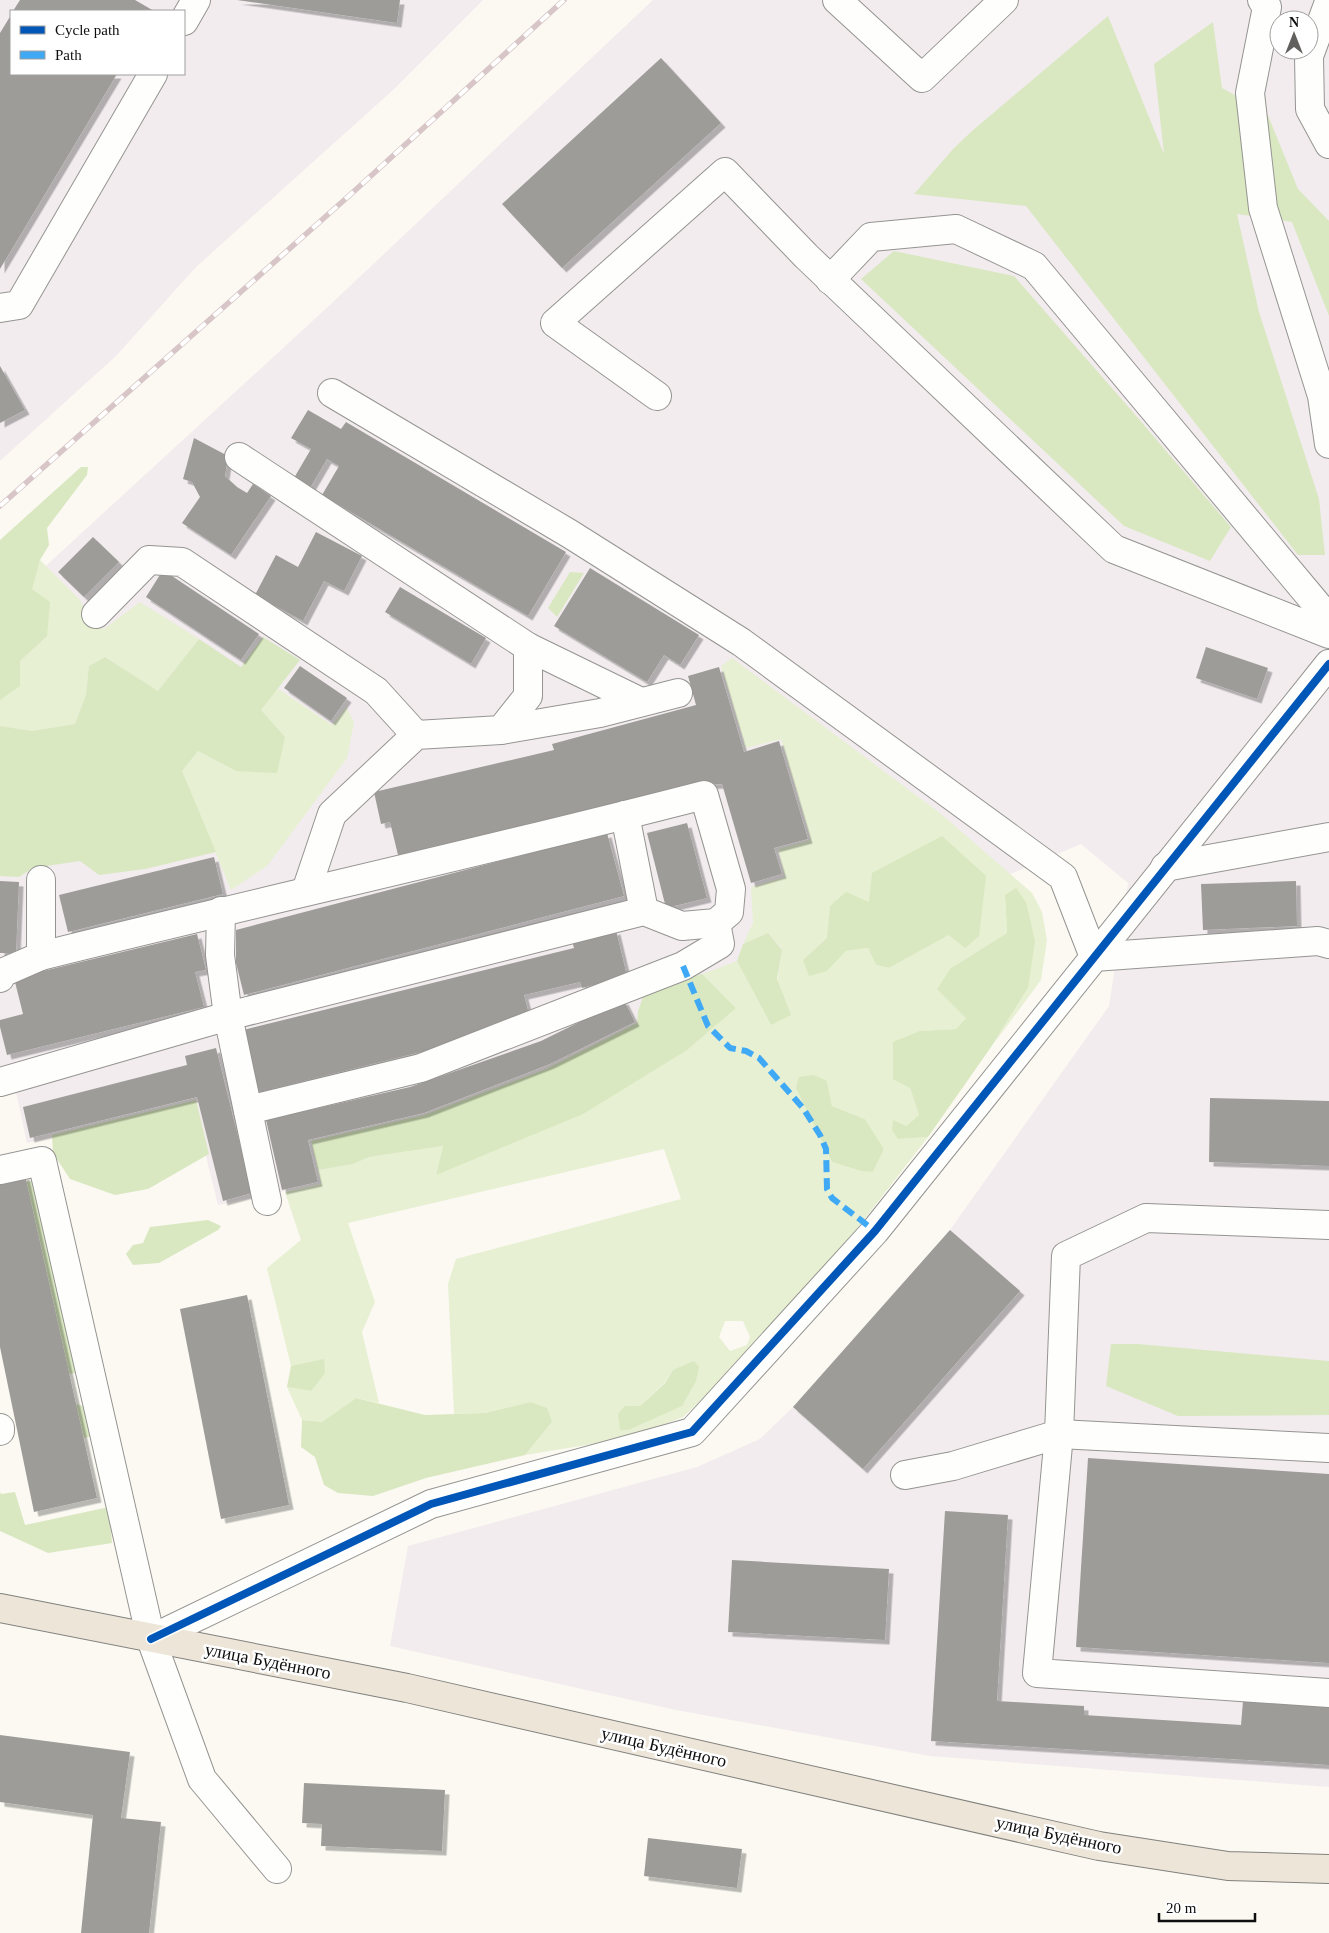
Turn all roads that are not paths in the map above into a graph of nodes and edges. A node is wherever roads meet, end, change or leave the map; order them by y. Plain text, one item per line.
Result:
1 (196, 0) edge
2 (837, 0) edge
3 (1004, 0) edge
4 (1262, 0) edge
5 (1329, 2) edge
6 (185, 19) edge
7 (152, 75) edge
8 (1329, 144) edge
9 (830, 280) junction
10 (0, 308) edge
11 (332, 393) dead end
12 (657, 396) dead end
13 (1329, 444) edge
14 (239, 457) dead end
15 (96, 614) dead end
16 (1329, 619) edge
17 (1329, 634) edge
18 (528, 647) junction
19 (1329, 664) edge
20 (678, 693) dead end
21 (641, 702) junction
22 (501, 730) junction
23 (416, 735) junction
24 (625, 816) junction
25 (1329, 837) edge
26 (1165, 867) junction
27 (41, 880) dead end
28 (306, 891) junction
29 (221, 911) junction
30 (644, 911) junction
31 (716, 923) junction
32 (1329, 944) edge
33 (41, 956) junction
34 (1094, 957) junction
35 (0, 978) edge
36 (228, 1016) junction
37 (0, 1082) edge
38 (248, 1110) junction
39 (0, 1170) edge
40 (267, 1201) dead end
41 (1329, 1225) edge
42 (1059, 1434) junction
43 (1329, 1448) edge
44 (905, 1475) dead end
45 (0, 1608) edge
46 (151, 1639) junction
47 (1329, 1693) edge
48 (1329, 1868) edge
49 (276, 1869) dead end

1 - 6 street
2 - 3 street
4 - 13 street
5 - 8 street
7 - 10 street
9 - 12 street
9 - 16 street
9 - 17 street
11 - 34 street
14 - 18 street
15 - 23 street
18 - 21 street
18 - 22 street
19 - 26 street
20 - 21 street
21 - 22 street
22 - 23 street
23 - 28 street
24 - 28 street
24 - 30 street
24 - 31 street
25 - 26 street
26 - 34 street
27 - 33 street
28 - 29 street
29 - 33 street
29 - 36 street
30 - 31 street
30 - 36 street
31 - 38 street
32 - 34 street
33 - 35 street
34 - 46 street
36 - 37 street
36 - 38 street
38 - 40 street
39 - 46 street
41 - 42 street
42 - 43 street
42 - 44 street
42 - 47 street
45 - 46 main road, улица Будённого
46 - 48 main road, улица Будённого
46 - 49 street

